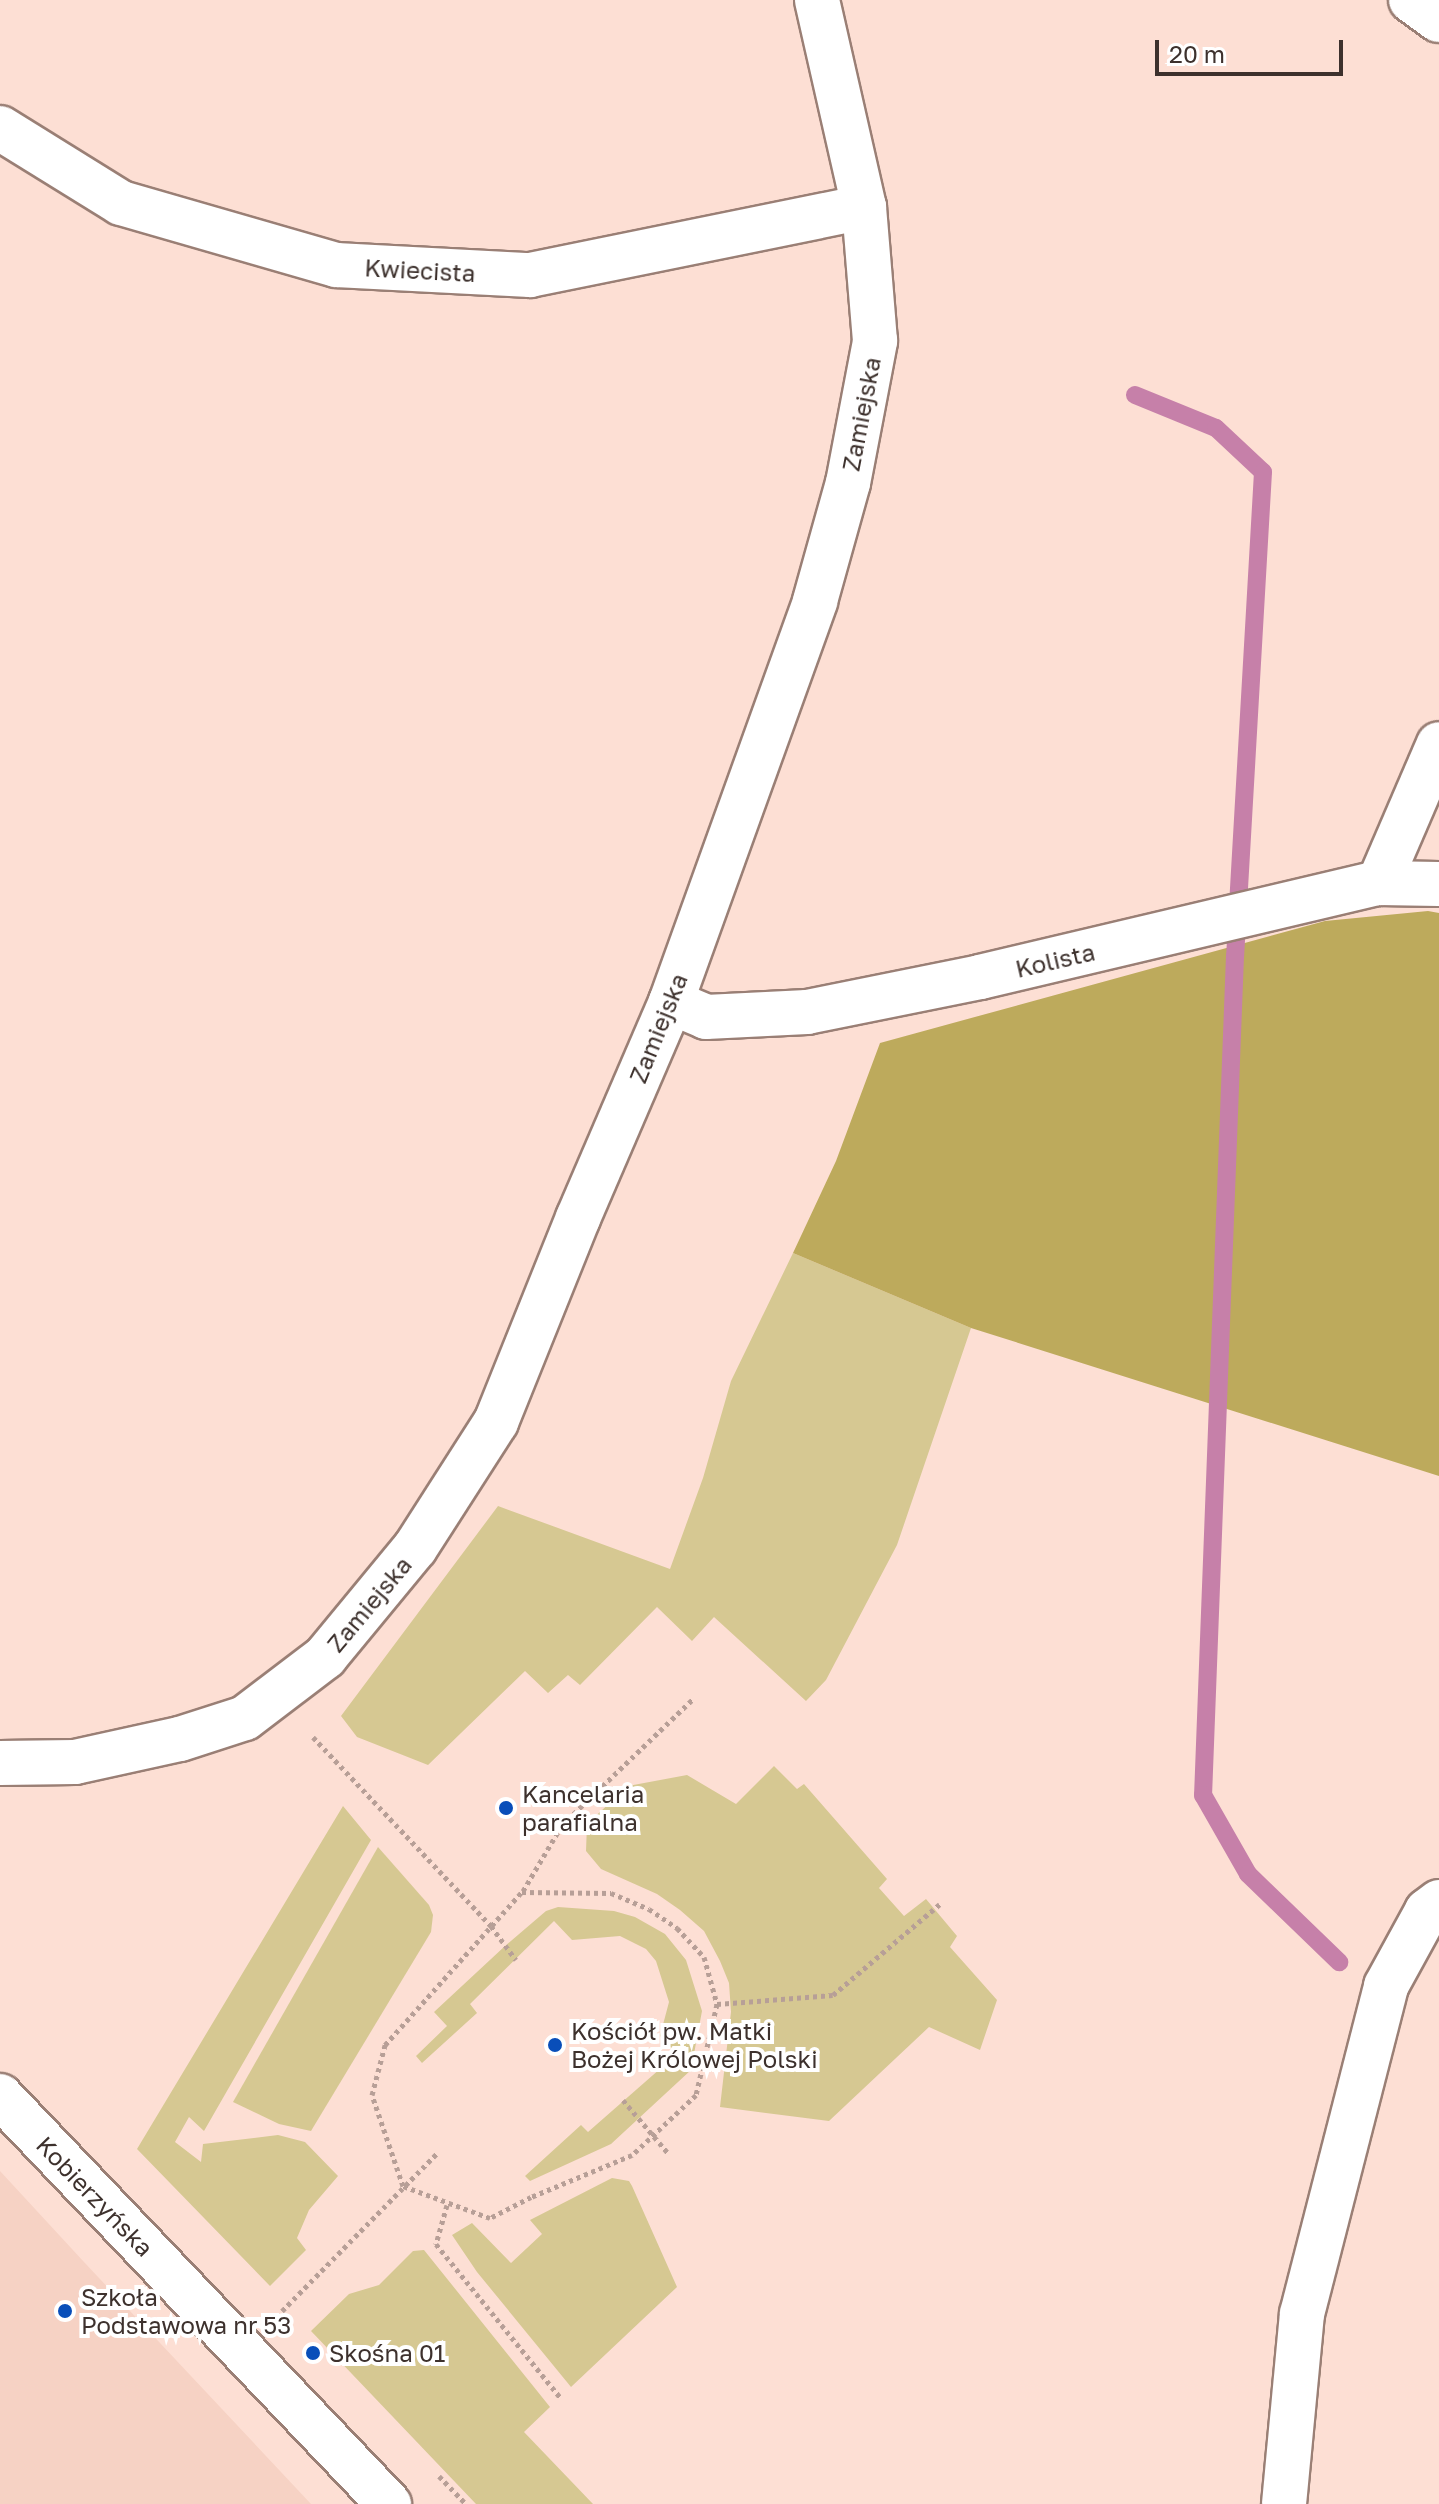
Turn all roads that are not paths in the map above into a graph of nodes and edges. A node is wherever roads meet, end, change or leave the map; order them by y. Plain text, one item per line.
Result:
1 (817, 0) edge
2 (1411, 0) edge
3 (1439, 20) edge
4 (0, 128) edge
5 (864, 207) junction
6 (1439, 744) edge
7 (1379, 883) junction
8 (1439, 884) edge
9 (671, 1002) junction
10 (0, 1763) edge
11 (1439, 1902) edge
12 (0, 2096) edge
13 (389, 2504) edge
14 (1284, 2504) edge

1 - 5 street, Zamiejska
2 - 3 street
4 - 5 street, Kwiecista
5 - 9 street, Zamiejska
6 - 7 street
7 - 8 street, Kolista
7 - 9 street, Kolista
9 - 10 street, Zamiejska
11 - 14 street
12 - 13 street, Kobierzyńska

